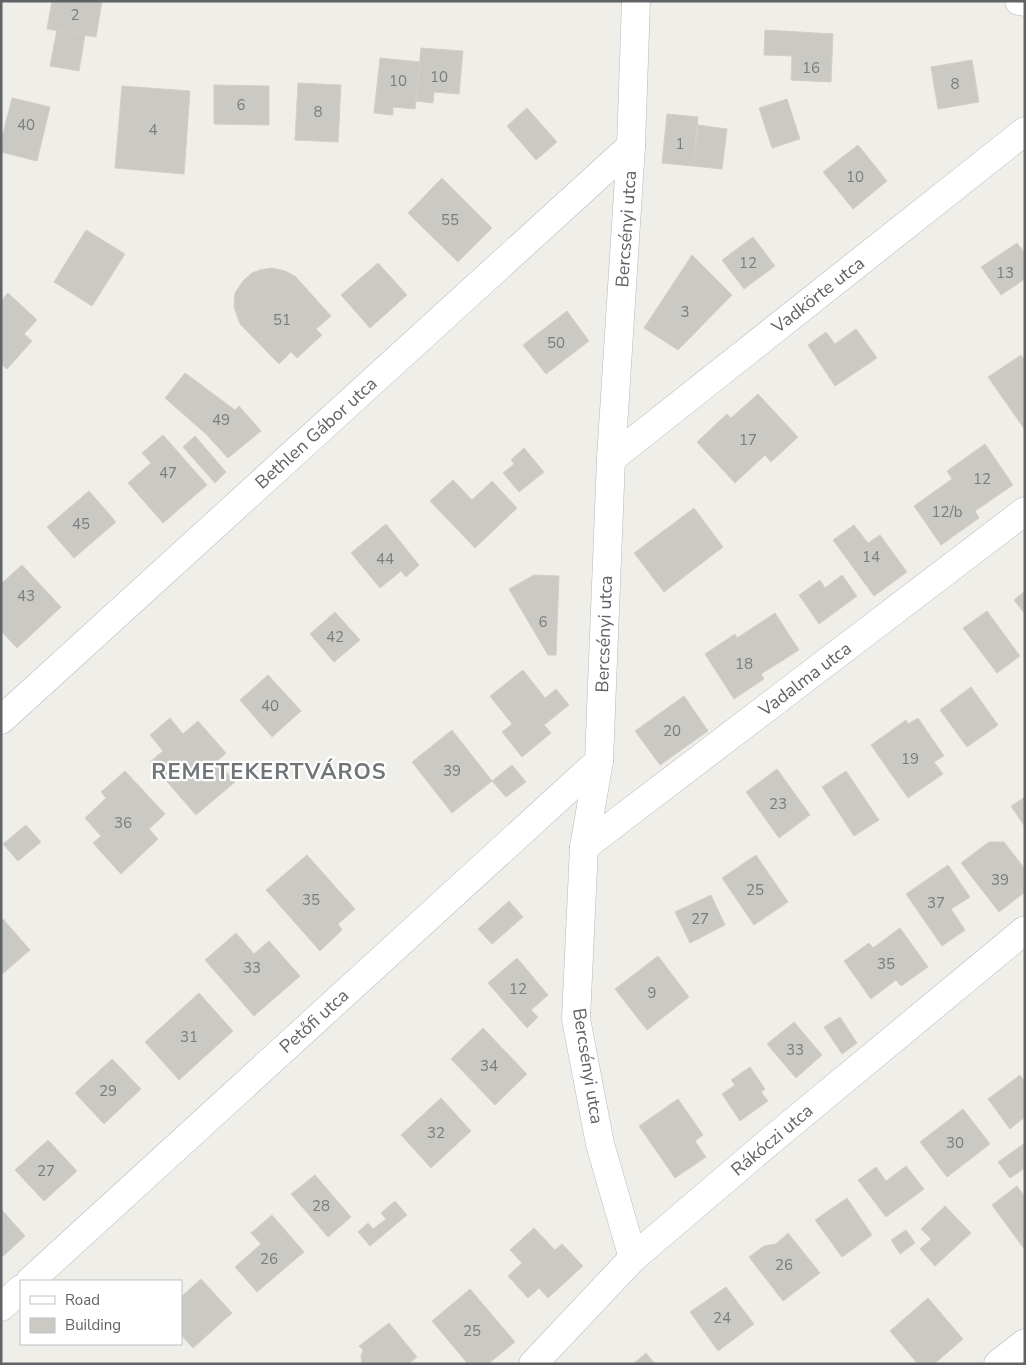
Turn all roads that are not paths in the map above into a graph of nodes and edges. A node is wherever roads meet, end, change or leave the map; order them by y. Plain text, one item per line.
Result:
1 (636, 1) edge
2 (1019, 1) edge
3 (1025, 2) edge
4 (1025, 131) edge
5 (631, 146) junction
6 (611, 459) junction
7 (1025, 511) edge
8 (1, 720) edge
9 (599, 761) junction
10 (584, 847) junction
11 (1025, 930) edge
12 (634, 1258) junction
13 (31, 1280) edge
14 (20, 1290) edge
15 (1, 1307) edge
16 (1025, 1343) edge
17 (533, 1364) edge
18 (998, 1364) edge

1 - 5 street, Bercsényi utca
2 - 3 street
4 - 6 street, Vadkörte utca
5 - 6 street, Bercsényi utca
5 - 8 street, Bethlen Gábor utca
6 - 9 street, Bercsényi utca
7 - 10 street, Vadalma utca
9 - 10 street, Bercsényi utca
9 - 13 street, Petőfi utca
10 - 12 street, Bercsényi utca
11 - 12 street, Rákóczi utca
12 - 17 street, Rákóczi utca
14 - 15 street
16 - 18 street

